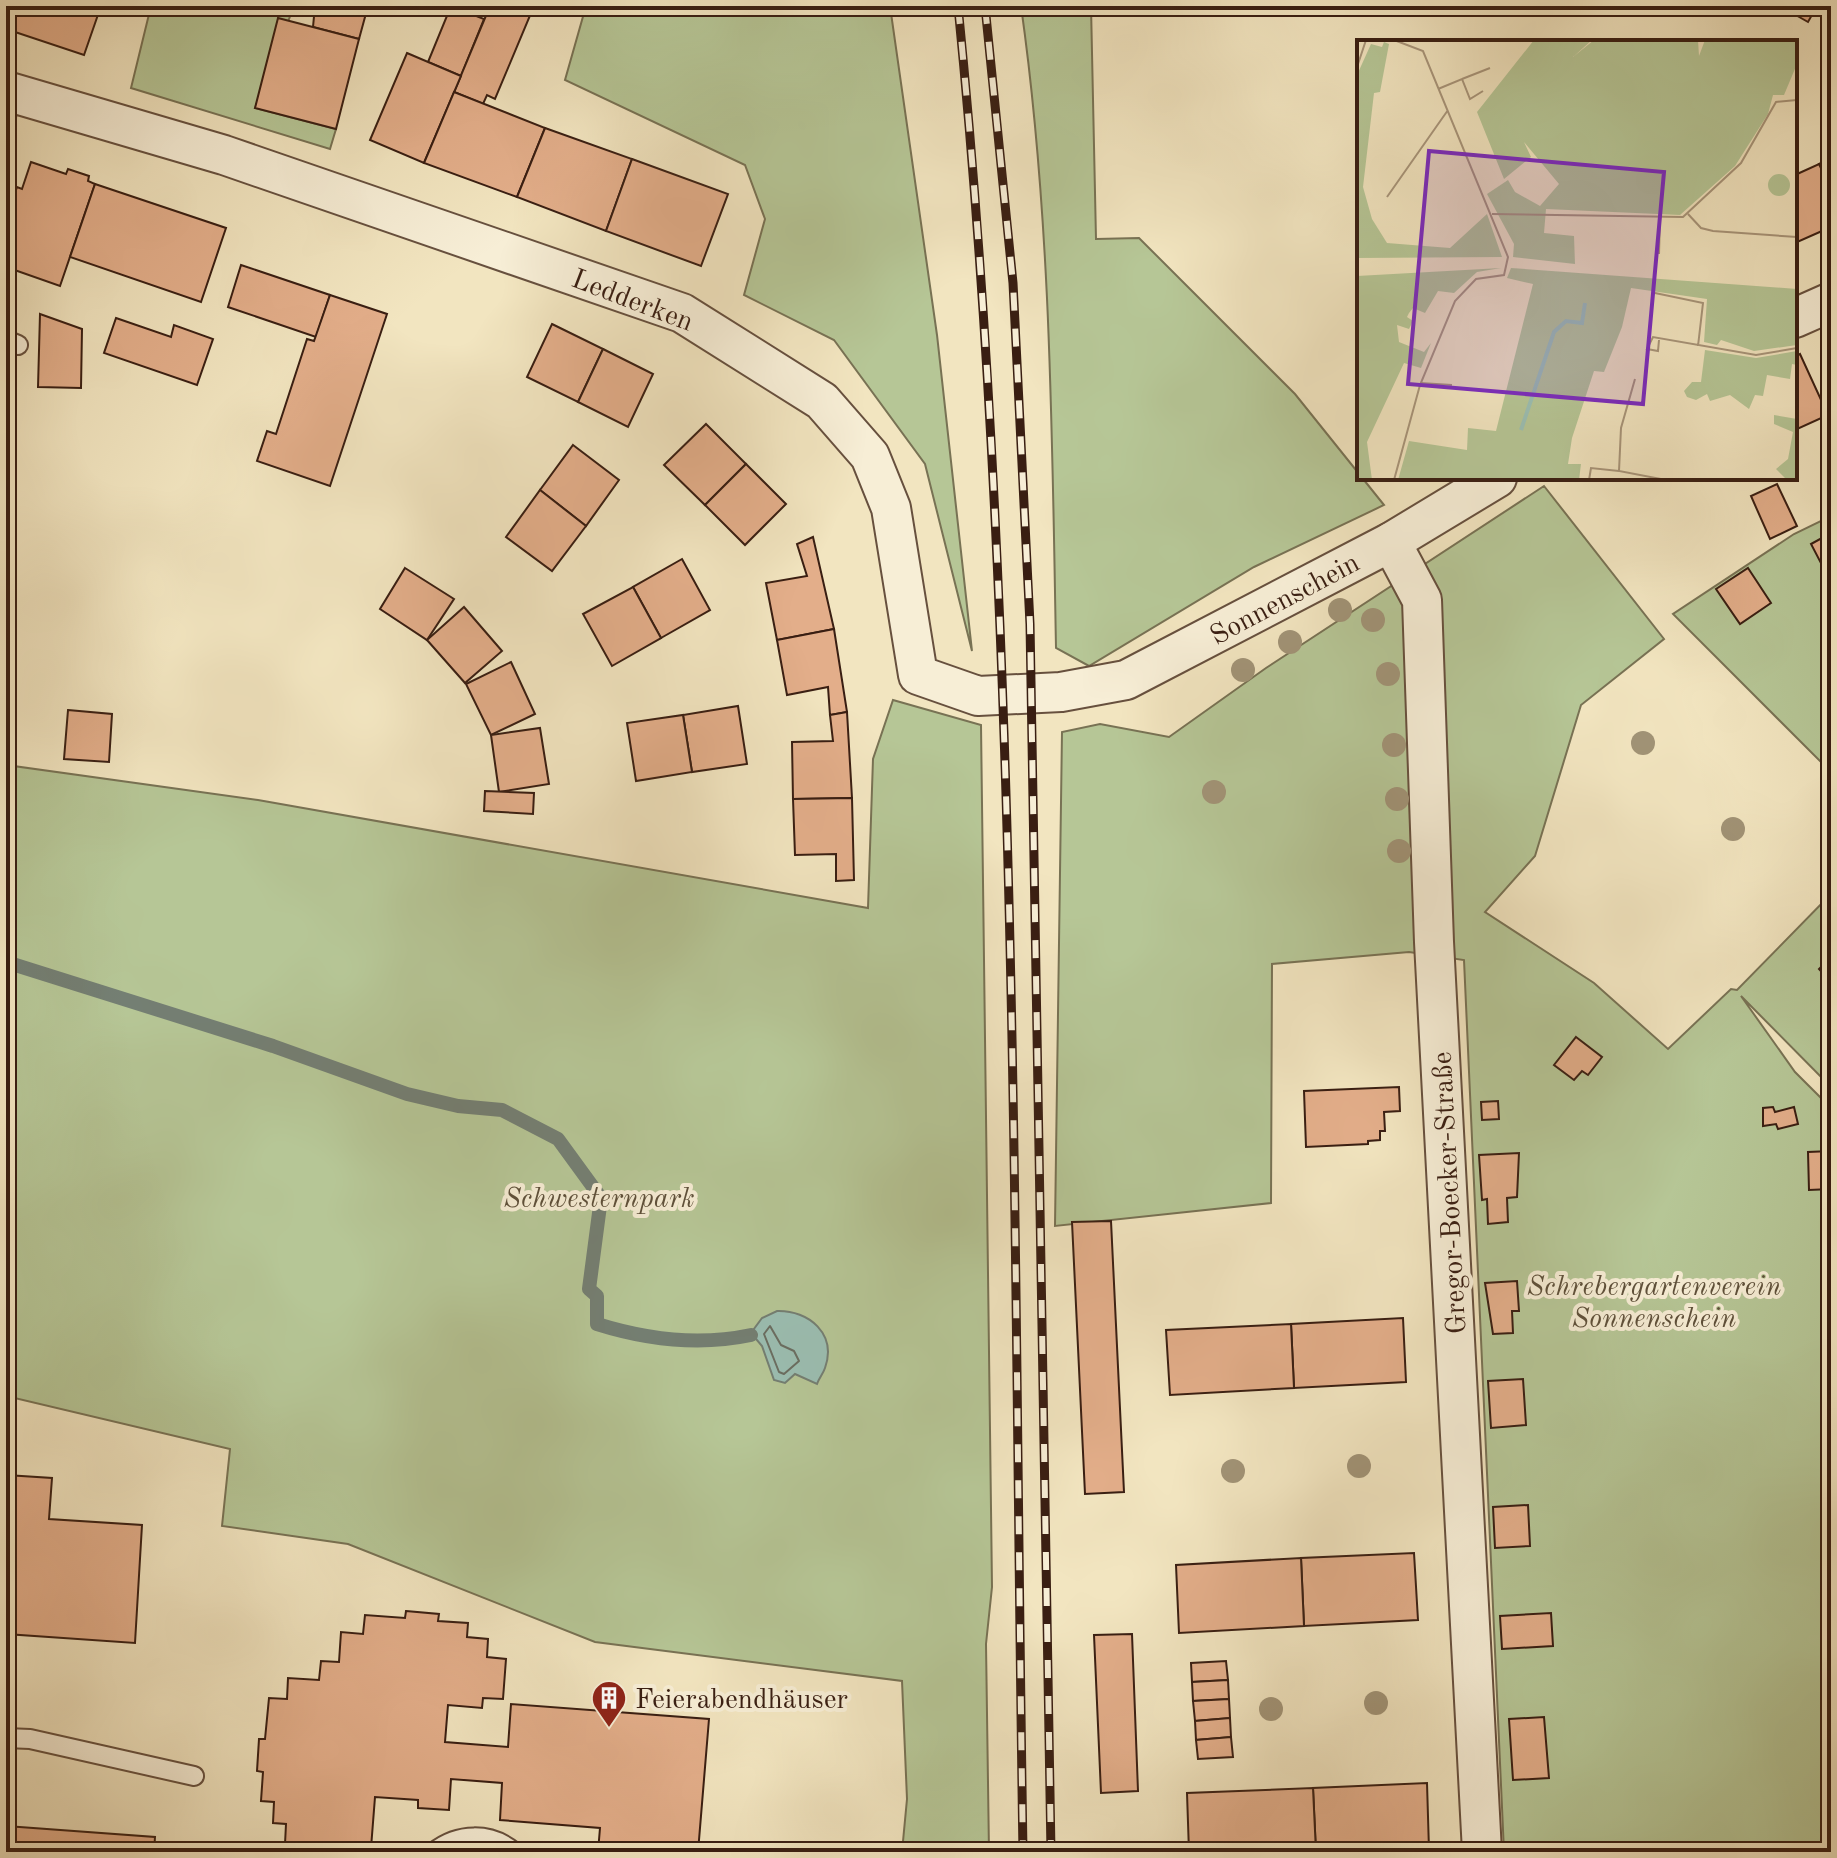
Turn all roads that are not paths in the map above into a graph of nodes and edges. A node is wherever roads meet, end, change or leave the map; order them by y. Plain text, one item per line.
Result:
1 (7, 100) edge
2 (1831, 302) edge
3 (1797, 317) edge
4 (1494, 480) edge
5 (1391, 542) junction
6 (1061, 692) joint
7 (6, 1738) edge
8 (194, 1776) dead end
9 (434, 1852) edge
10 (514, 1852) edge
11 (1482, 1852) edge

1 - 6 street, Ledderken
2 - 3 street
4 - 5 street, Sonnenschein
5 - 6 street, Sonnenschein
5 - 11 street, Gregor-Boecker-Straße
7 - 8 lane
9 - 10 lane

